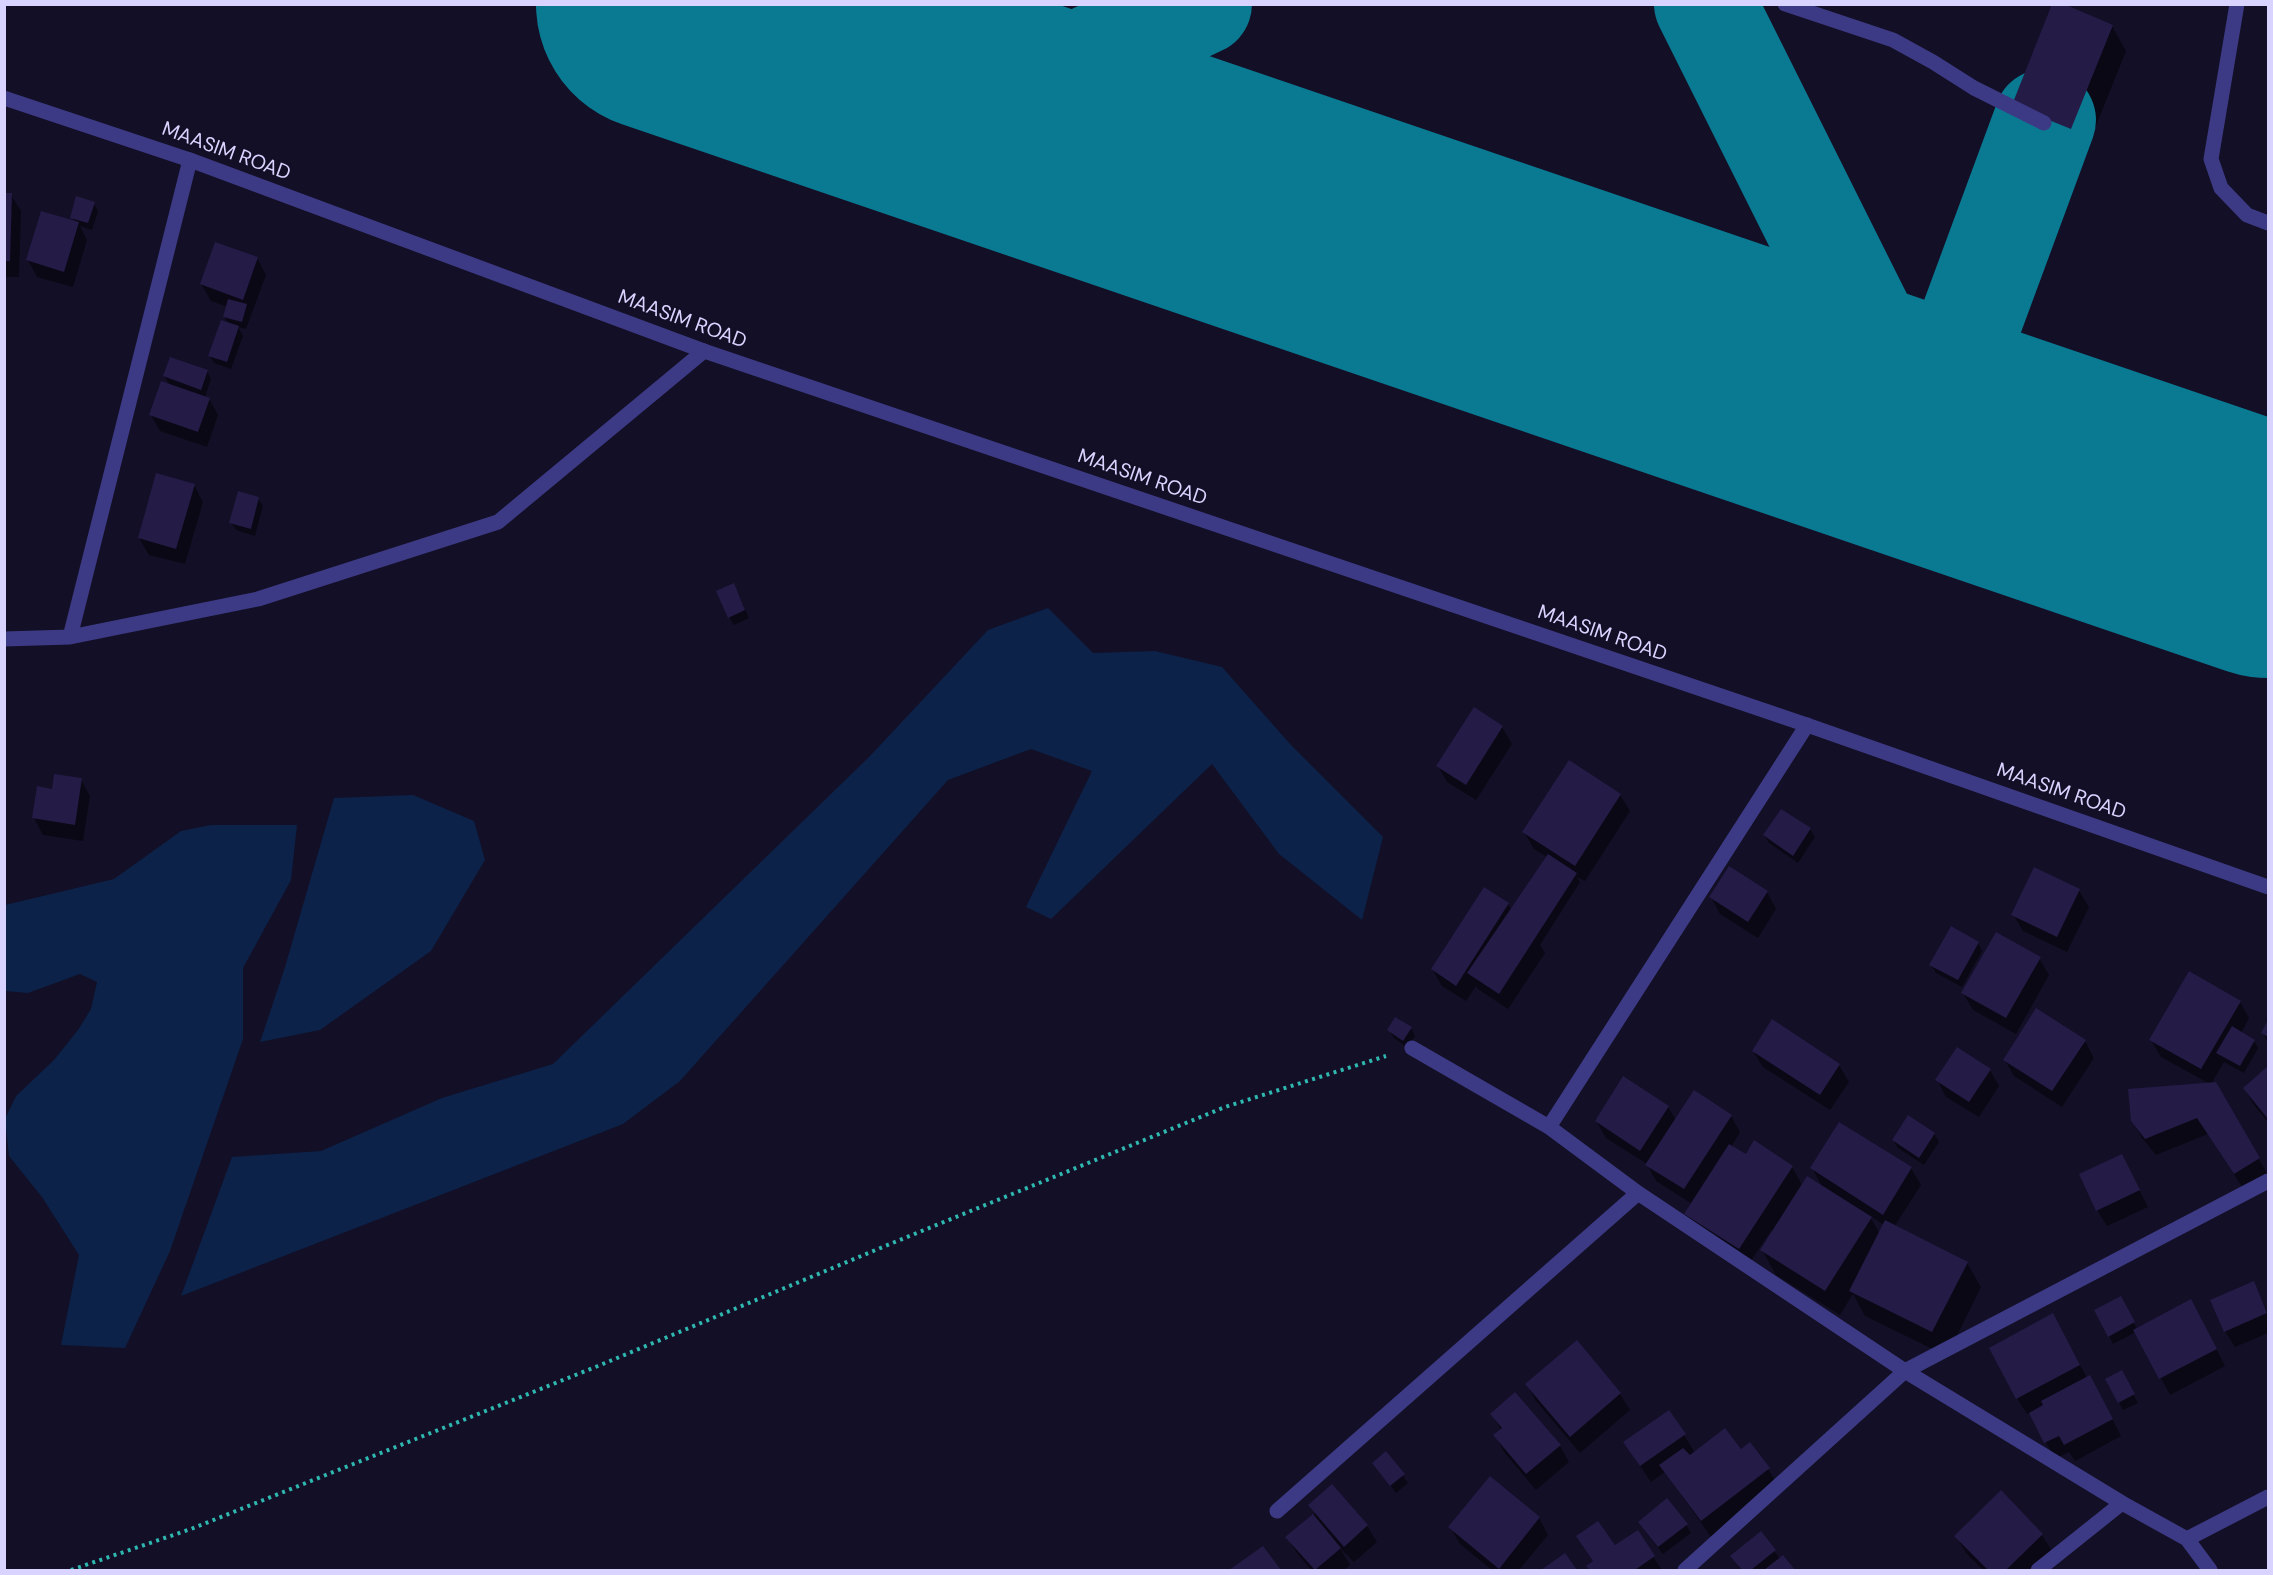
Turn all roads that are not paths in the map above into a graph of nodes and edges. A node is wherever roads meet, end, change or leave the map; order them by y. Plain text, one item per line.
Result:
1 (1785, 4) edge
2 (2237, 4) edge
3 (4, 98) edge
4 (2044, 123) dead end
5 (190, 160) junction
6 (2268, 223) edge
7 (704, 351) junction
8 (70, 637) junction
9 (4, 639) edge
10 (1808, 725) junction
11 (2268, 887) edge
12 (1412, 1048) road end
13 (1549, 1127) junction
14 (2268, 1181) edge
15 (1638, 1193) junction
16 (1905, 1371) junction
17 (2268, 1497) edge
18 (2122, 1503) junction
19 (1277, 1511) dead end
20 (2187, 1539) junction
21 (1685, 1570) edge
22 (2038, 1570) edge
23 (2210, 1570) edge

1 - 4 street
2 - 6 street
3 - 5 street, MAASIM ROAD
5 - 7 street, MAASIM ROAD
5 - 8 street
7 - 8 street
7 - 10 street, MAASIM ROAD
8 - 9 street
10 - 11 street, MAASIM ROAD
10 - 13 street
12 - 13 street
13 - 15 street
14 - 16 street
15 - 16 street
15 - 19 street
16 - 18 street
16 - 21 street
17 - 20 street
18 - 20 street
18 - 22 street
20 - 23 street

